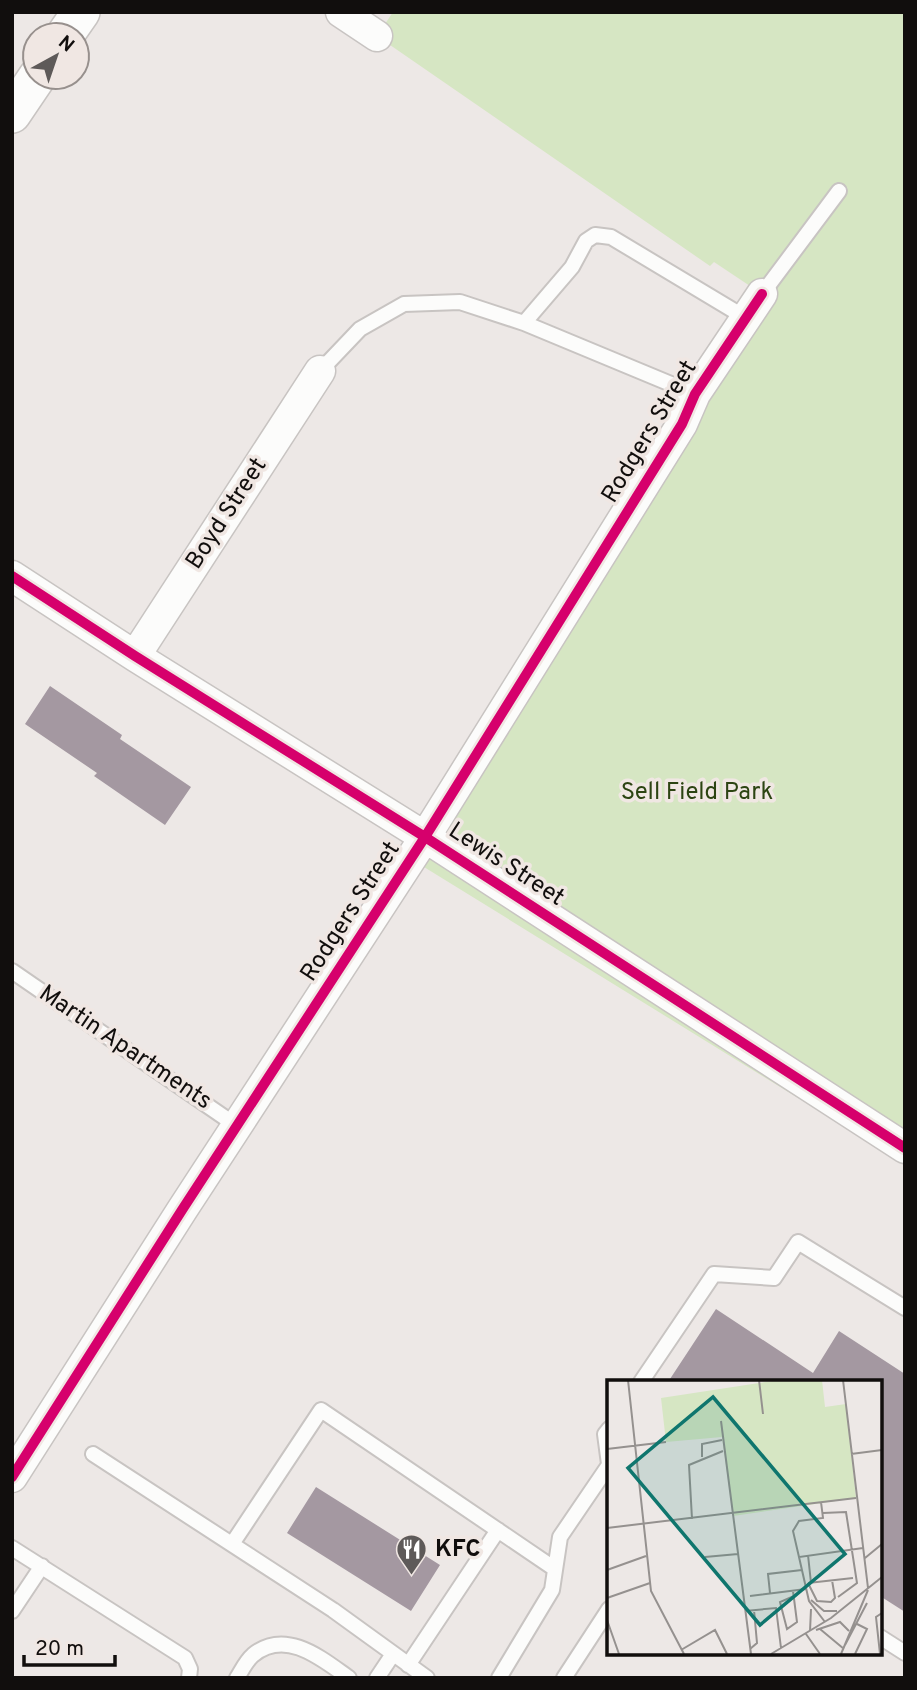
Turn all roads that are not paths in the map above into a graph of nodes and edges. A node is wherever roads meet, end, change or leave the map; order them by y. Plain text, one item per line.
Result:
1 (341, 12) edge
2 (377, 36) dead end
3 (28, 91) edge
4 (12, 114) edge
5 (839, 191) dead end
6 (754, 306) junction
7 (524, 323) junction
8 (320, 371) joint
9 (695, 394) junction
10 (12, 576) edge
11 (135, 656) junction
12 (425, 837) junction
13 (12, 971) edge
14 (237, 1126) junction
15 (905, 1148) edge
16 (905, 1308) edge
17 (642, 1380) edge
18 (607, 1432) edge
19 (607, 1449) edge
20 (93, 1454) dead end
21 (607, 1467) edge
22 (12, 1477) edge
23 (498, 1530) junction
24 (232, 1544) junction
25 (12, 1548) edge
26 (42, 1566) junction
27 (555, 1569) junction
28 (12, 1611) edge
29 (607, 1612) edge
30 (882, 1638) edge
31 (905, 1653) edge
32 (393, 1654) junction
33 (408, 1665) junction
34 (502, 1673) edge
35 (189, 1678) edge
36 (237, 1678) edge
37 (349, 1678) edge
38 (377, 1678) edge
39 (427, 1678) edge
40 (518, 1678) edge
41 (564, 1678) edge

1 - 2 street
3 - 4 street
5 - 6 lane
6 - 7 lane
6 - 9 street, Rodgers Street
7 - 8 lane
7 - 9 lane
8 - 11 street, Boyd Street
9 - 12 street, Rodgers Street
10 - 11 street, Lewis Street
11 - 12 street, Lewis Street
12 - 14 street, Rodgers Street
12 - 15 street, Lewis Street
13 - 14 lane, Martin Apartments
14 - 22 street, Rodgers Street
16 - 17 lane
18 - 19 lane
20 - 24 lane
21 - 27 lane
23 - 24 lane
23 - 27 lane
23 - 33 lane
24 - 32 lane
25 - 26 lane
26 - 28 lane
26 - 35 lane
27 - 34 lane
29 - 41 lane
30 - 31 lane
32 - 33 lane
32 - 38 lane
33 - 39 lane
34 - 40 lane
36 - 37 lane

